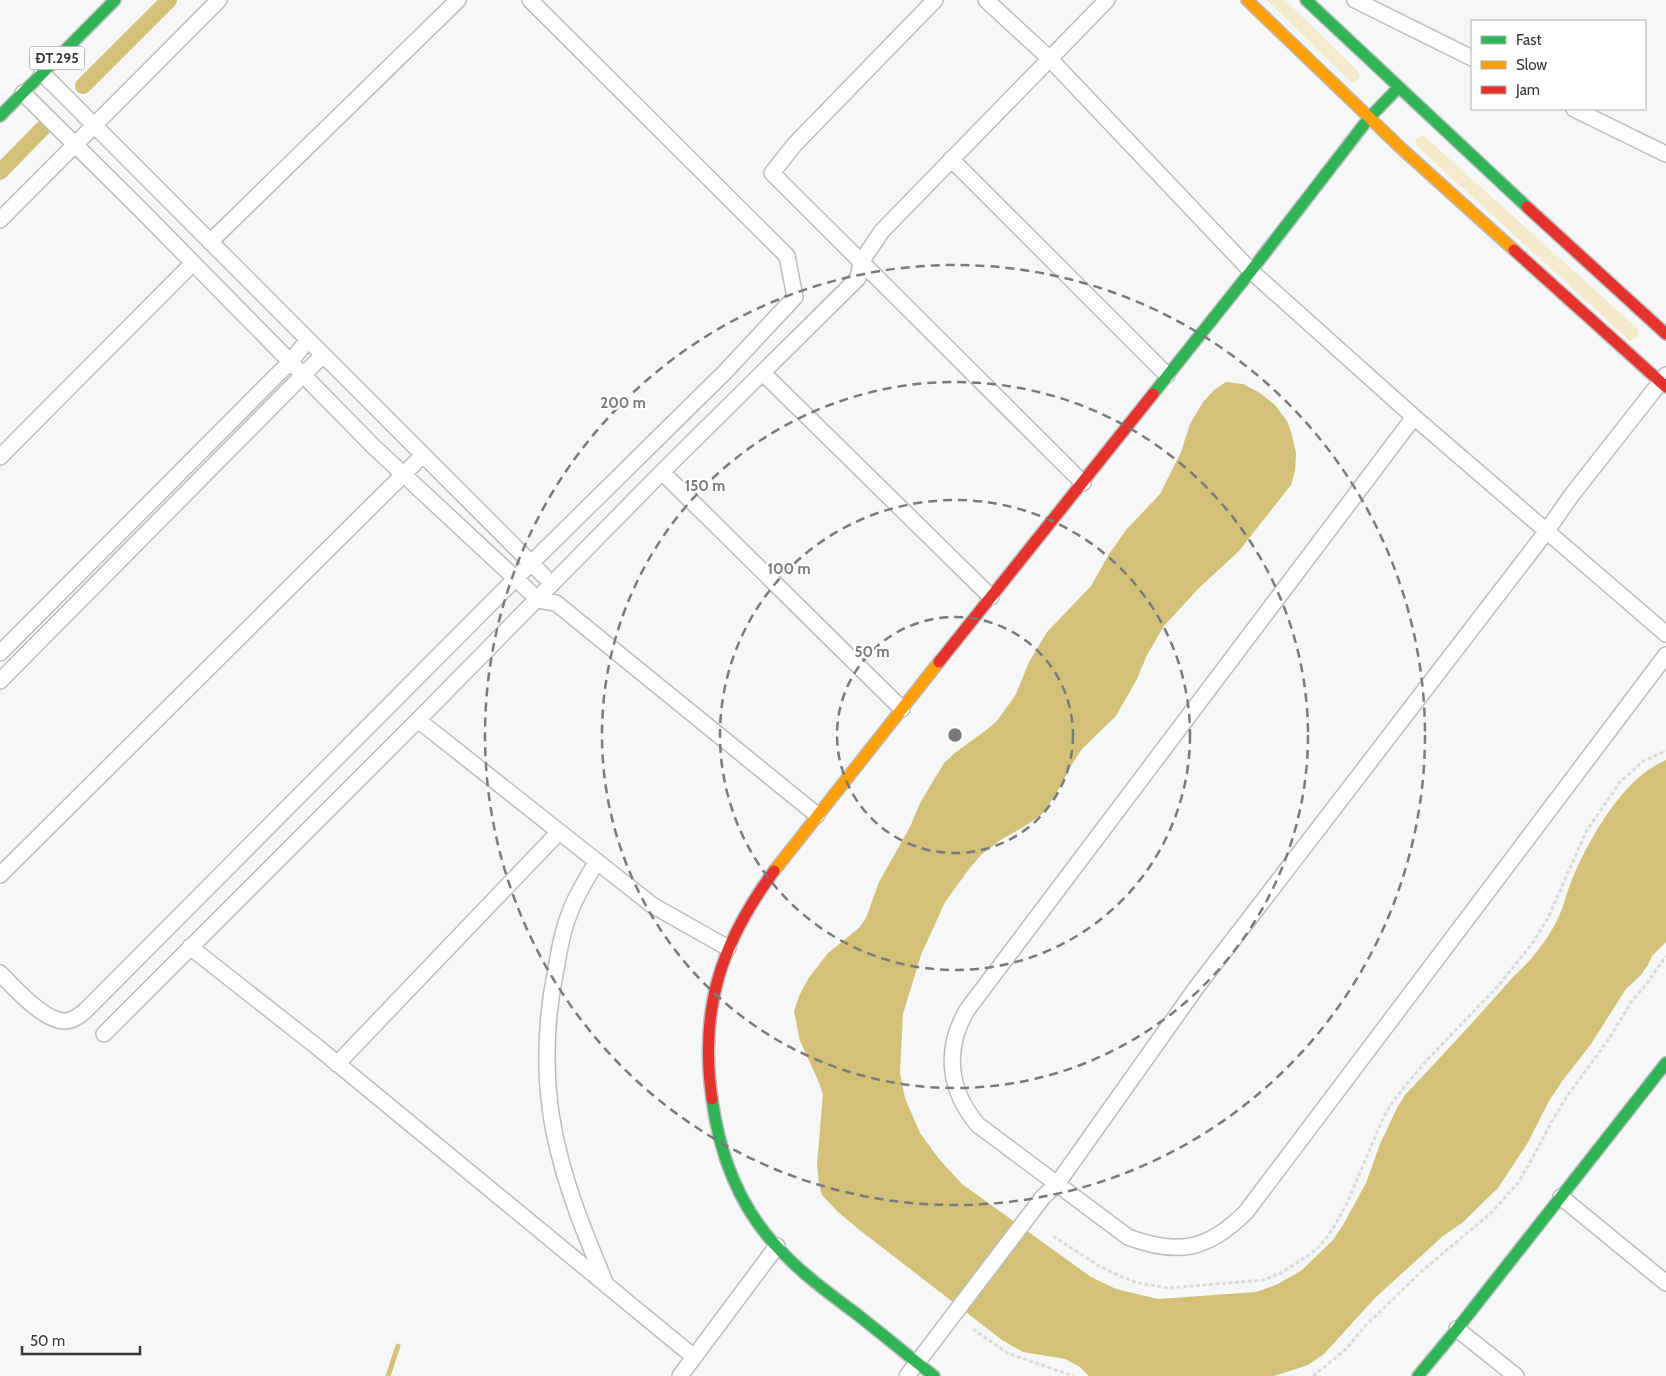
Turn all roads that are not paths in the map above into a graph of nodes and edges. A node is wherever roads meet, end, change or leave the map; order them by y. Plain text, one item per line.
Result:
1 (114, 0) edge
2 (219, 0) edge
3 (458, 0) edge
4 (530, 0) edge
5 (935, 0) edge
6 (986, 0) edge
7 (1107, 0) edge
8 (1247, 0) edge
9 (1306, 0) edge
10 (1354, 0) edge
11 (1049, 58) junction
12 (1471, 58) edge
13 (42, 73) junction
14 (1399, 87) junction
15 (23, 92) junction
16 (1576, 110) edge
17 (0, 116) edge
18 (1369, 118) junction
19 (94, 126) junction
20 (75, 144) junction
21 (1666, 154) edge
22 (951, 159) junction
23 (0, 220) edge
24 (208, 239) junction
25 (191, 260) junction
26 (861, 262) junction
27 (1251, 271) junction
28 (1666, 334) edge
29 (308, 340) junction
30 (323, 355) junction
31 (290, 362) junction
32 (763, 373) junction
33 (1167, 374) junction
34 (303, 375) junction
35 (1664, 381) edge
36 (1414, 417) junction
37 (423, 455) junction
38 (0, 457) edge
39 (662, 472) junction
40 (403, 473) junction
41 (1082, 483) junction
42 (162, 490) junction
43 (176, 503) junction
44 (1546, 532) junction
45 (531, 563) junction
46 (515, 579) junction
47 (548, 580) junction
48 (56, 596) junction
49 (534, 596) junction
50 (991, 597) junction
51 (556, 603) junction
52 (70, 610) junction
53 (1666, 634) edge
54 (0, 653) edge
55 (1666, 655) edge
56 (0, 681) edge
57 (902, 708) junction
58 (418, 720) junction
59 (816, 815) junction
60 (559, 832) junction
61 (596, 861) junction
62 (0, 875) edge
63 (190, 947) junction
64 (728, 948) junction
65 (0, 973) edge
66 (104, 1034) dead end
67 (1666, 1063) edge
68 (338, 1064) junction
69 (1057, 1184) junction
70 (1560, 1197) junction
71 (777, 1246) junction
72 (1666, 1283) edge
73 (605, 1284) junction
74 (1457, 1329) junction
75 (694, 1357) junction
76 (917, 1363) junction
77 (680, 1376) edge
78 (907, 1376) edge
79 (934, 1376) edge
80 (1418, 1376) edge
81 (1516, 1376) edge

1 - 13 street, ĐT.295
2 - 19 street
3 - 24 street
4 - 45 street
5 - 26 street
6 - 11 street
7 - 11 street
8 - 18 street
9 - 14 street
10 - 12 street
11 - 22 street
11 - 27 street
13 - 15 street, ĐT.295
13 - 19 street
14 - 18 street
14 - 28 street
15 - 17 street, ĐT.295
15 - 20 street
16 - 21 street
18 - 27 street
18 - 35 street
19 - 20 street
19 - 24 street
20 - 23 street
20 - 25 street
22 - 26 street
22 - 33 street
24 - 25 street
24 - 29 street
25 - 31 street
25 - 38 street
26 - 32 street
26 - 41 street
27 - 33 street
27 - 36 street
29 - 30 street
29 - 31 street
30 - 34 street
30 - 37 street
31 - 34 street
31 - 42 street
32 - 39 street
32 - 50 street
33 - 41 street
34 - 40 street
34 - 43 street
35 - 44 street
36 - 44 street
36 - 69 street
37 - 40 street
37 - 45 street
39 - 47 street
39 - 57 street
40 - 46 street
40 - 62 street
41 - 50 street
42 - 43 street
42 - 48 street
43 - 52 street
44 - 53 street
44 - 69 street
45 - 46 street
45 - 47 street
46 - 49 street
46 - 65 street
47 - 49 street
47 - 51 street
48 - 52 street
48 - 54 street
49 - 51 street
49 - 58 street
50 - 57 street
51 - 59 street
52 - 56 street
55 - 69 street
57 - 59 street
58 - 60 street
58 - 63 street
59 - 64 street
60 - 61 street
60 - 68 street
61 - 64 street
61 - 73 street
63 - 66 street
63 - 68 street
64 - 71 street
67 - 70 street
68 - 73 street
69 - 76 street
70 - 72 street
70 - 74 street
71 - 75 street
71 - 76 street
73 - 75 street
74 - 80 street
74 - 81 street
75 - 77 street
76 - 78 street
76 - 79 street

